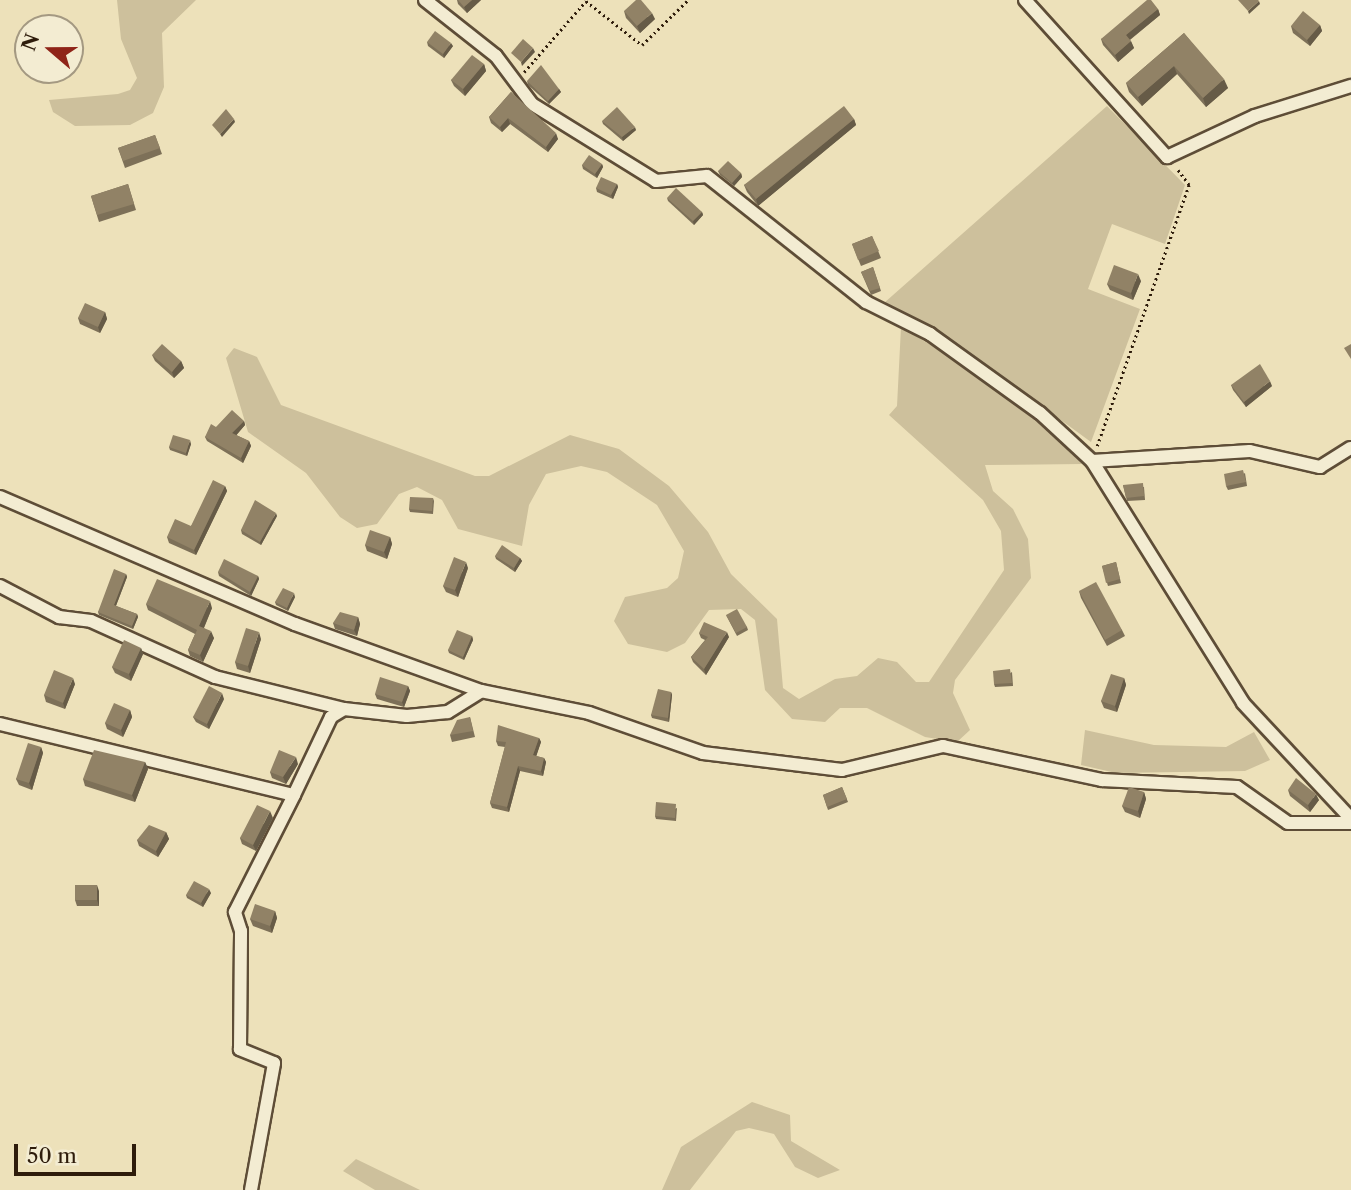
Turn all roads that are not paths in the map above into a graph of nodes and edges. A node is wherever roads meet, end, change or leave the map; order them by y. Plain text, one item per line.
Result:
1 (425, 0) edge
2 (1025, 0) edge
3 (1351, 86) edge
4 (1351, 448) edge
5 (1092, 461) junction
6 (0, 497) edge
7 (0, 586) edge
8 (481, 691) junction
9 (344, 709) junction
10 (0, 724) edge
11 (294, 795) junction
12 (1351, 821) edge
13 (251, 1190) edge

1 - 5 street
2 - 3 street
4 - 5 street
5 - 12 street
6 - 8 street
7 - 9 street
8 - 9 street
8 - 12 street
9 - 11 street
10 - 11 street
11 - 13 street

